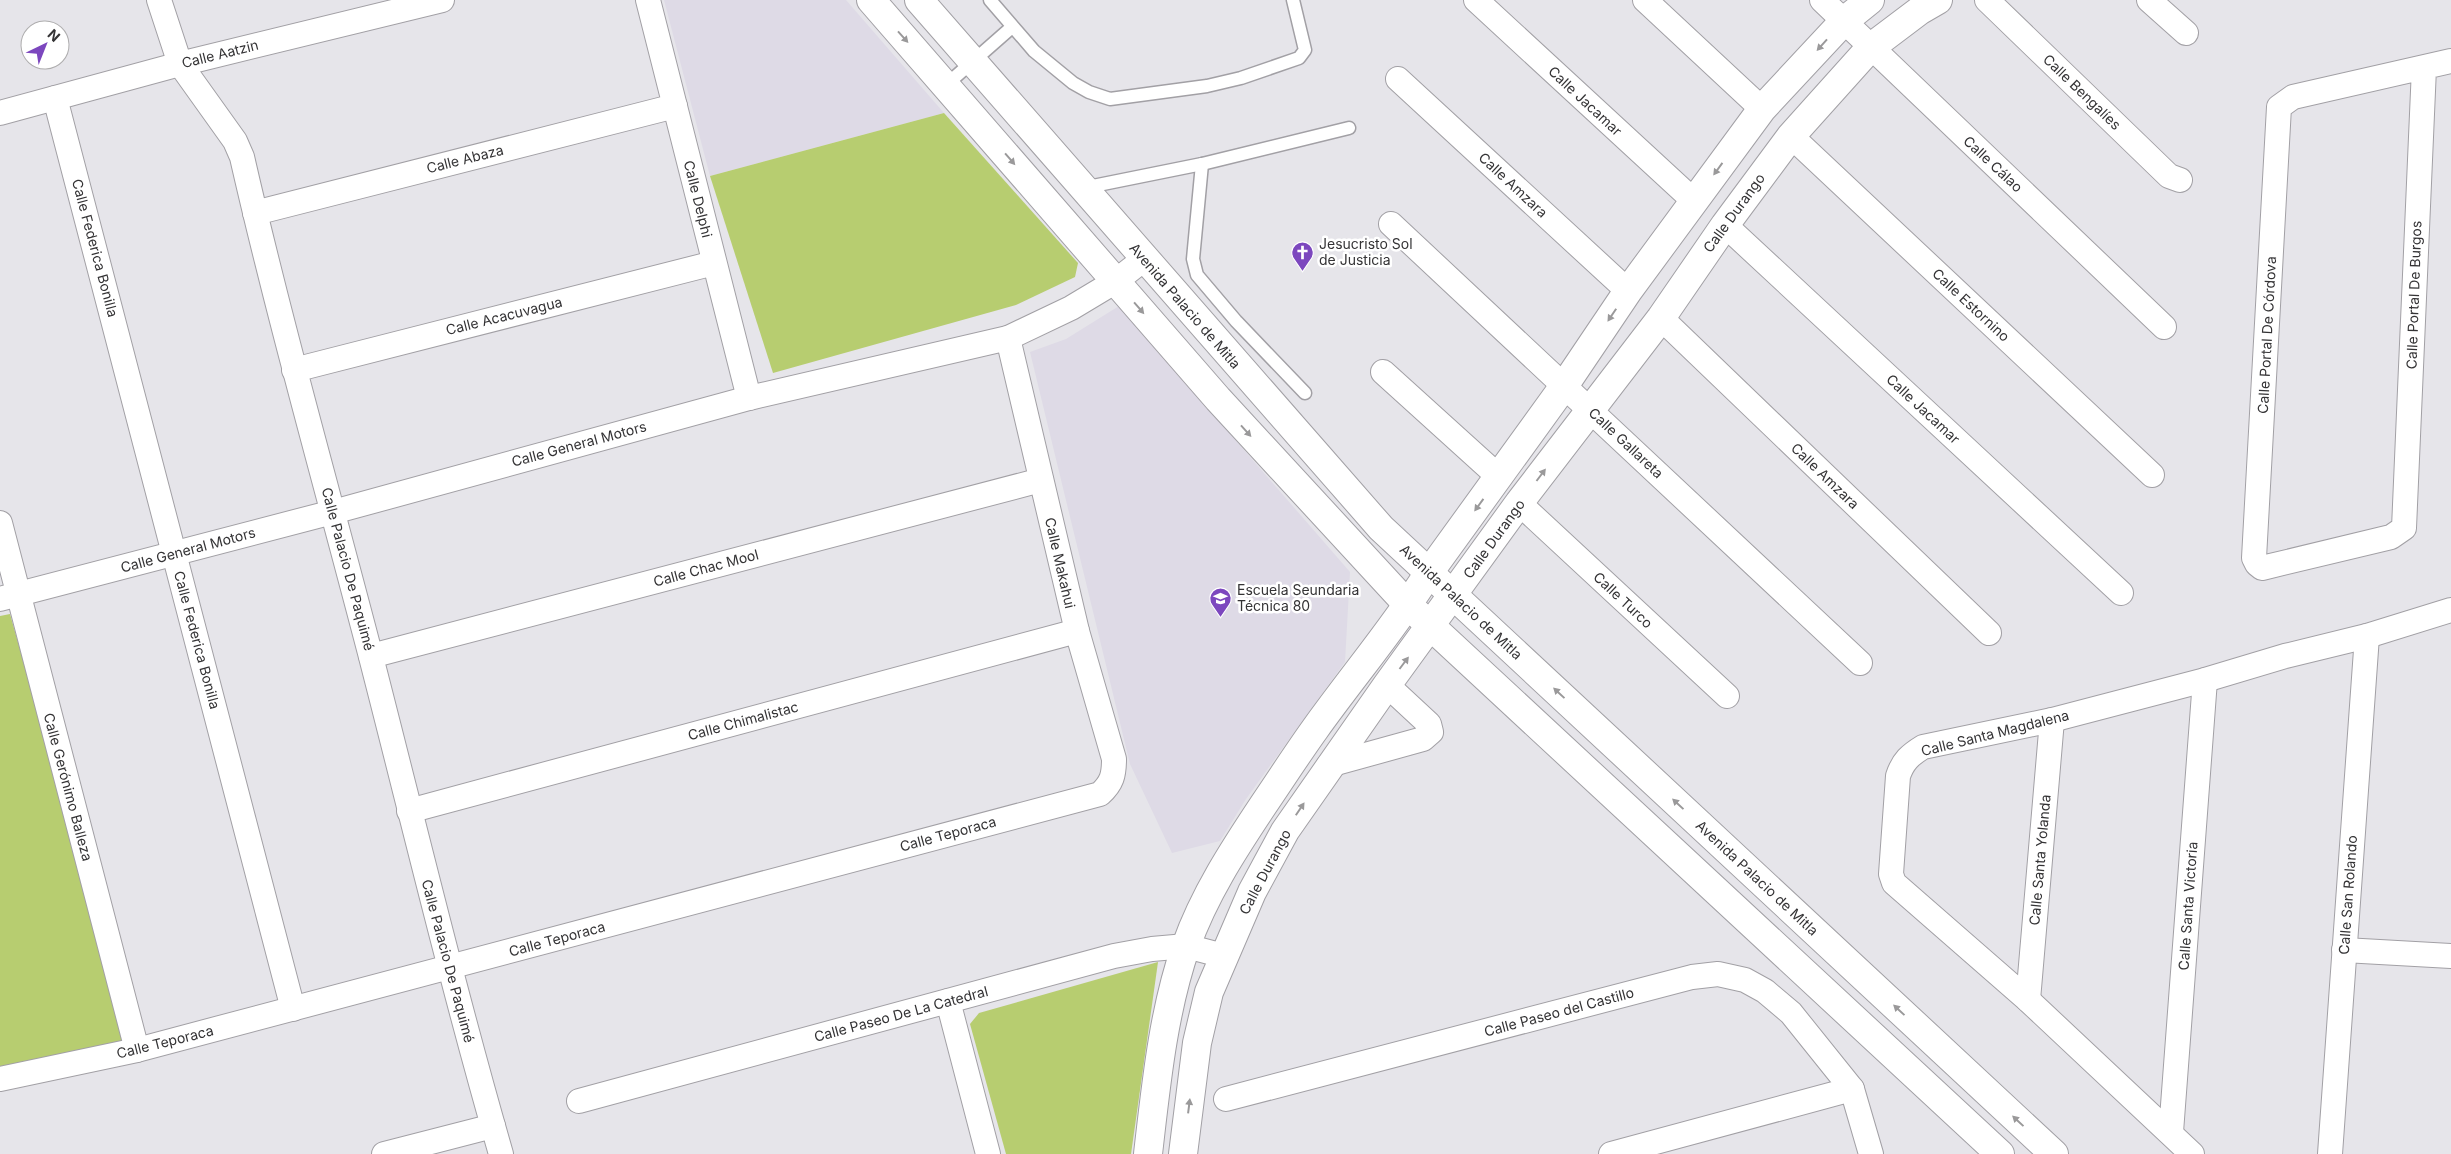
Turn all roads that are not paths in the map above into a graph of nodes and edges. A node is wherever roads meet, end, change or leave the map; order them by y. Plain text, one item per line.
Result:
1 (159, 0) edge
2 (442, 0) edge
3 (648, 0) edge
4 (871, 0) edge
5 (919, 0) edge
6 (990, 0) edge
7 (1293, 0) edge
8 (1476, 0) edge
9 (1645, 0) edge
10 (1822, 0) edge
11 (1870, 0) edge
12 (1938, 0) edge
13 (1987, 0) edge
14 (2149, 0) edge
15 (1844, 20) junction
16 (1012, 27) junction
17 (2186, 33) dead end
18 (1870, 48) junction
19 (2451, 61) edge
20 (973, 62) junction
21 (180, 64) junction
22 (2424, 68) junction
23 (1398, 79) dead end
24 (946, 85) junction
25 (55, 98) junction
26 (675, 106) junction
27 (1762, 109) junction
28 (0, 113) edge
29 (1349, 128) dead end
30 (1791, 136) junction
31 (1202, 164) junction
32 (2180, 180) dead end
33 (1083, 188) junction
34 (1694, 201) junction
35 (255, 213) junction
36 (1391, 224) dead end
37 (1725, 225) junction
38 (1144, 259) junction
39 (714, 262) junction
40 (1116, 281) junction
41 (1628, 291) junction
42 (1661, 318) junction
43 (1236, 321) junction
44 (2164, 327) dead end
45 (1008, 338) junction
46 (1214, 339) junction
47 (294, 370) junction
48 (1383, 372) dead end
49 (1564, 386) junction
50 (1305, 393) dead end
51 (749, 398) junction
52 (1592, 411) junction
53 (2152, 475) dead end
54 (1499, 477) junction
55 (1041, 480) junction
56 (1519, 503) junction
57 (333, 512) junction
58 (0, 523) edge
59 (174, 554) junction
60 (2254, 558) joint
61 (1428, 574) junction
62 (2121, 593) dead end
63 (1454, 595) junction
64 (9, 596) edge
65 (1408, 605) junction
66 (2451, 610) edge
67 (1432, 626) junction
68 (1076, 631) junction
69 (1989, 633) dead end
70 (2368, 636) junction
71 (371, 656) junction
72 (1860, 663) dead end
73 (2205, 680) junction
74 (1387, 685) junction
75 (1727, 696) dead end
76 (2052, 720) junction
77 (1329, 765) junction
78 (1109, 786) joint
79 (408, 811) junction
80 (1186, 946) junction
81 (2344, 950) junction
82 (1224, 956) junction
83 (2451, 956) edge
84 (449, 968) junction
85 (2028, 1000) junction
86 (948, 1002) junction
87 (292, 1009) junction
88 (136, 1050) junction
89 (0, 1079) edge
90 (1852, 1089) junction
91 (1226, 1099) dead end
92 (579, 1102) dead end
93 (493, 1126) junction
94 (2171, 1132) junction
95 (384, 1154) edge
96 (501, 1154) edge
97 (988, 1154) edge
98 (1148, 1154) edge
99 (1183, 1154) edge
100 (1612, 1154) edge
101 (1871, 1154) edge
102 (2000, 1154) edge
103 (2054, 1154) edge
104 (2192, 1154) edge
105 (2330, 1154) edge

1 - 21 street, Calle Palacio De Paquimé
2 - 21 street, Calle Aatzin
3 - 26 street, Calle Delphi
4 -> 24 main road
5 - 20 main road, Avenida Palacio de Mitla
6 - 16 lane
7 - 16 lane
8 - 34 street, Calle Jacamar
9 - 27 street
10 - 15 street, Calle Cálao
11 - 15 main road
12 - 18 main road, Calle Durango
13 - 32 street, Calle Bengalíes
14 - 17 street
15 - 18 street, Calle Cálao
15 -> 27 main road
16 - 20 lane
18 - 30 main road, Calle Durango
18 - 44 street, Calle Cálao
19 - 22 street
20 - 24 lane
20 - 33 main road, Avenida Palacio de Mitla
21 - 25 street, Calle Aatzin
21 - 35 street, Calle Palacio De Paquimé
22 - 60 street, Calle Portal De Córdova
22 - 60 street, Calle Portal De Burgos
23 - 41 street, Calle Amzara
24 -> 40 main road
25 - 28 street, Calle Aatzin
25 - 59 street, Calle Federica Bonilla
26 - 35 street, Calle Abaza
26 - 39 street, Calle Delphi
27 -> 34 main road
29 - 31 lane
30 - 37 main road, Calle Durango
30 - 53 street, Calle Estornino
31 - 33 lane
31 - 43 lane
33 - 38 main road, Avenida Palacio de Mitla
34 - 41 main road
35 - 47 street, Calle Palacio De Paquimé
36 - 49 street, Calle Gallareta
37 - 42 main road, Calle Durango
37 - 62 street, Calle Jacamar
38 - 40 street, Calle General Motors
38 - 46 main road, Avenida Palacio de Mitla
39 - 47 street, Calle Acacuvagua
39 - 51 street, Calle Delphi
40 - 45 street, Calle General Motors
40 -> 65 main road
41 -> 49 main road
42 - 52 main road, Calle Durango
42 - 69 street, Calle Amzara
43 - 46 lane
43 - 50 lane
45 - 51 street, Calle General Motors
45 - 55 street, Calle Makahui
46 - 61 main road, Avenida Palacio de Mitla
47 - 57 street, Calle Palacio De Paquimé
48 - 54 street
49 - 52 street, Calle Gallareta
49 - 54 main road
51 - 57 street, Calle General Motors
56 -> 52 main road, Calle Durango
52 - 72 street, Calle Gallareta
54 -> 61 main road
55 - 68 street, Calle Makahui
55 - 71 street, Calle Chac Mool
56 - 63 main road, Calle Durango
56 - 75 street, Calle Turco
57 - 59 street, Calle General Motors
57 - 71 street, Calle Palacio De Paquimé
58 - 64 street, Calle Gerónimo Balleza
59 - 64 street, Calle General Motors
59 - 87 street, Calle Federica Bonilla
61 - 63 main road, Avenida Palacio de Mitla
61 - 65 main road
63 - 67 main road, Calle Durango
103 -> 63 main road, Avenida Palacio de Mitla
64 - 88 street, Calle Gerónimo Balleza
65 - 67 main road
65 - 80 main road
66 - 70 street, Calle Santa Magdalena
74 -> 67 main road, Calle Durango
67 - 102 main road
68 - 78 street, Calle Makahui
68 - 79 street, Calle Chimalistac
70 - 73 street, Calle Santa Magdalena
70 - 81 street, Calle San Rolando
71 - 79 street, Calle Palacio De Paquimé
73 - 76 street, Calle Santa Magdalena
73 - 94 street, Calle Santa Victoria
74 - 77 main road, Calle Durango
74 - 77 street
76 - 85 street, Calle Santa Yolanda
76 - 85 street, Calle Santa Magdalena
82 -> 77 main road, Calle Durango
78 - 84 street, Calle Teporaca
79 - 84 street, Calle Palacio De Paquimé
80 - 82 street, Calle Paseo De La Catedral
80 - 86 street, Calle Paseo De La Catedral
80 - 98 main road
81 - 83 street
81 - 105 street, Calle San Rolando
99 -> 82 main road, Calle Durango
84 - 87 street, Calle Teporaca
84 - 93 street, Calle Palacio De Paquimé
85 - 94 street, Calle Santa Magdalena
86 - 92 street, Calle Paseo De La Catedral
86 - 97 street
87 - 88 street, Calle Teporaca
88 - 89 street, Calle Teporaca
90 - 91 street, Calle Paseo del Castillo
90 - 100 street
90 - 101 street, Calle Paseo del Castillo
93 - 95 street
93 - 96 street, Calle Palacio De Paquimé
94 - 104 street, Calle Santa Magdalena

